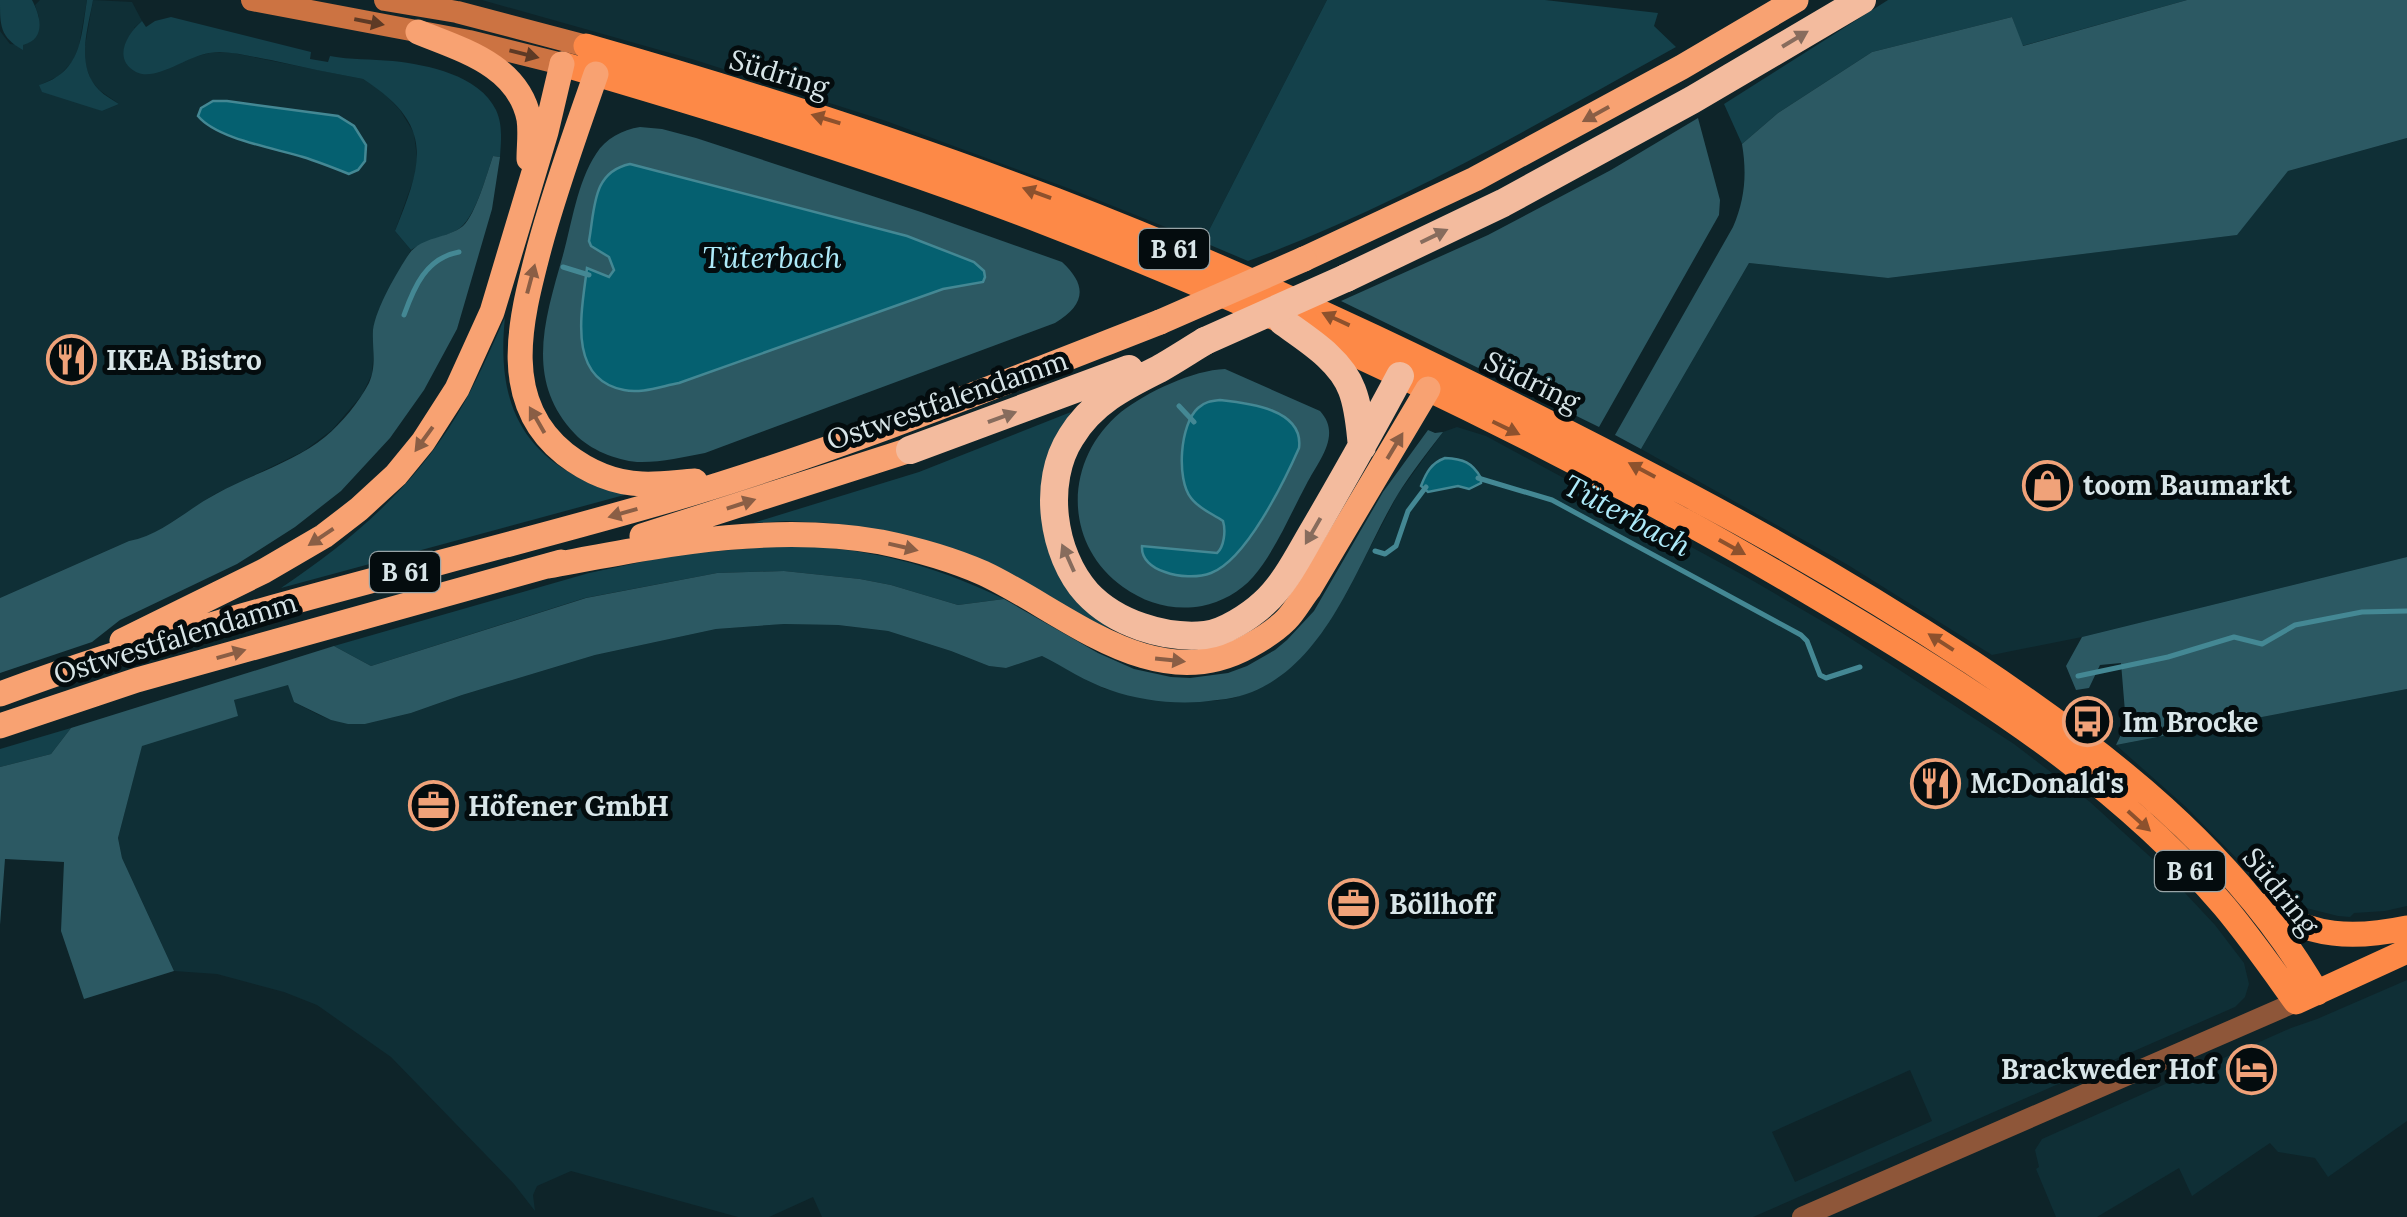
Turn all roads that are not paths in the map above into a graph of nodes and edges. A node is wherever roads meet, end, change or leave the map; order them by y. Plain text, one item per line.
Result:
1 (252, 0) edge
2 (385, 0) edge
3 (1796, 0) edge
4 (1862, 0) edge
5 (418, 32) junction
6 (586, 46) junction
7 (562, 64) junction
8 (596, 74) junction
9 (528, 188) junction
10 (1284, 322) junction
11 (1205, 341) junction
12 (1424, 361) junction
13 (1400, 376) junction
14 (1428, 389) junction
15 (1362, 447) junction
16 (910, 450) joint
17 (750, 476) junction
18 (548, 566) junction
19 (61, 672) junction
20 (0, 694) edge
21 (0, 726) edge
22 (2245, 890) junction
23 (2407, 928) edge
24 (2407, 951) edge
25 (2307, 998) junction
26 (1802, 1217) edge

1 -> 5 main road, Südring
2 - 6 main road, Südring
3 -> 17 highway, Ostwestfalendamm / B 61, bridge
11 -> 4 highway, Ostwestfalendamm / B 61, bridge
5 -> 7 main road, Südring
5 - 9 highway
6 - 7 main road
6 - 8 main road
12 -> 6 main road, Südring / B 61
7 - 8 main road, Südring
7 - 9 highway, B 61
8 - 10 main road, Südring
17 -> 8 highway
9 -> 19 highway, B 61
10 - 13 main road, Südring
10 - 15 highway
15 -> 11 highway
16 -> 11 highway, Ostwestfalendamm / B 61
12 - 13 main road
12 - 14 main road
22 -> 12 main road, Südring / B 61
13 - 14 main road, Südring
13 - 15 highway
18 -> 14 highway, B 61
14 -> 25 main road, Südring / B 61
18 -> 16 highway, Ostwestfalendamm / B 61
17 -> 19 highway, Ostwestfalendamm / B 61
21 -> 18 highway, Ostwestfalendamm / B 61
19 - 20 highway, Ostwestfalendamm / B 61
22 - 23 main road, B 61
22 - 25 main road, Südring / B 61
24 - 25 main road
25 - 26 street

